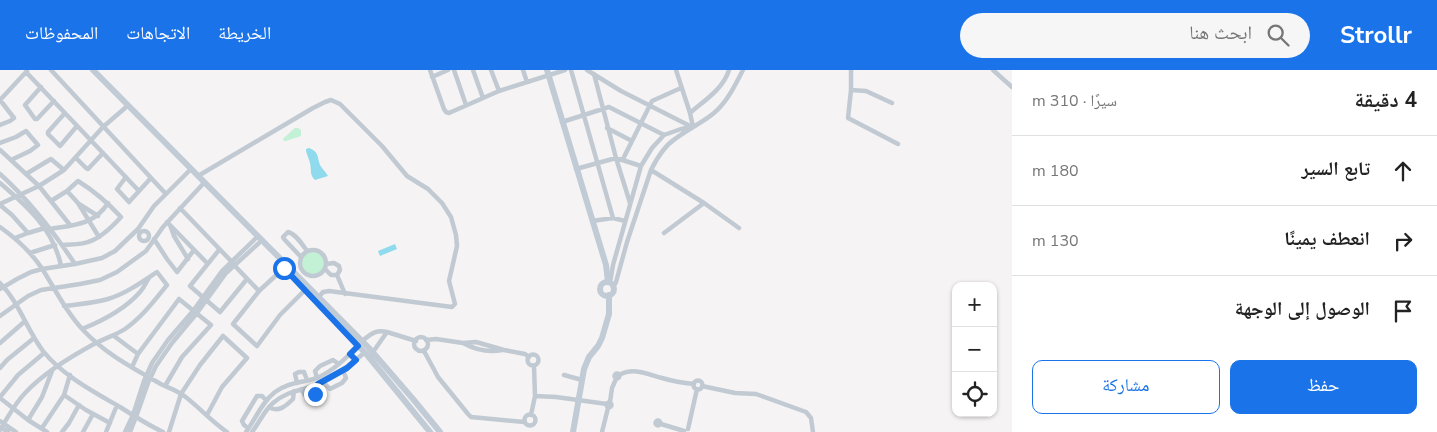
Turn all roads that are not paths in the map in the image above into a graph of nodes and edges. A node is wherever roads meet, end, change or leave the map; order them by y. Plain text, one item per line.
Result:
1 (51, 70) edge
2 (88, 70) edge
3 (93, 70) edge
4 (430, 70) edge
5 (448, 70) edge
6 (454, 70) edge
7 (473, 70) edge
8 (524, 70) edge
9 (565, 70) edge
10 (571, 70) edge
11 (587, 70) edge
12 (676, 70) edge
13 (729, 70) edge
14 (742, 70) edge
15 (851, 70) edge
16 (993, 70) edge
17 (27, 71) edge
18 (493, 71) edge
19 (548, 72) edge
20 (594, 74) junction
21 (432, 77) junction
22 (527, 82) junction
23 (40, 87) junction
24 (1012, 87) edge
25 (681, 88) junction
26 (499, 90) junction
27 (851, 90) junction
28 (483, 98) junction
29 (0, 100) edge
30 (54, 101) junction
31 (892, 102) dead end
32 (466, 105) junction
33 (650, 106) junction
34 (125, 108) junction
35 (602, 109) junction
36 (65, 113) junction
37 (690, 113) junction
38 (584, 116) junction
39 (562, 122) junction
40 (642, 123) junction
41 (0, 125) edge
42 (77, 126) junction
43 (103, 127) junction
44 (693, 127) junction
45 (608, 128) junction
46 (664, 135) junction
47 (90, 141) junction
48 (632, 142) junction
49 (0, 143) edge
50 (898, 144) dead end
51 (0, 150) edge
52 (102, 153) junction
53 (76, 158) junction
54 (616, 158) junction
55 (623, 159) junction
56 (11, 160) junction
57 (597, 163) junction
58 (641, 166) junction
59 (576, 169) junction
60 (64, 170) junction
61 (190, 170) junction
62 (651, 170) junction
63 (0, 174) edge
64 (26, 174) junction
65 (198, 176) junction
66 (126, 178) junction
67 (150, 179) junction
68 (0, 183) edge
69 (202, 185) junction
70 (39, 186) junction
71 (67, 191) junction
72 (139, 191) junction
73 (21, 193) junction
74 (166, 194) junction
75 (15, 196) junction
76 (50, 201) junction
77 (704, 203) junction
78 (0, 204) edge
79 (78, 204) junction
80 (108, 204) junction
81 (630, 204) junction
82 (180, 208) junction
83 (98, 216) junction
84 (614, 218) junction
85 (89, 221) junction
86 (592, 221) junction
87 (625, 221) junction
88 (168, 223) junction
89 (70, 225) junction
90 (0, 227) edge
91 (47, 228) junction
92 (739, 228) dead end
93 (140, 231) junction
94 (28, 233) junction
95 (664, 233) dead end
96 (99, 237) junction
97 (15, 238) junction
98 (151, 240) junction
99 (257, 241) junction
100 (55, 245) junction
101 (63, 245) junction
102 (194, 250) junction
103 (219, 250) junction
104 (307, 251) junction
105 (30, 253) junction
106 (301, 257) junction
107 (188, 258) junction
108 (207, 263) junction
109 (232, 263) junction
110 (75, 264) junction
111 (61, 266) junction
112 (300, 267) junction
113 (326, 267) junction
114 (284, 268) junction
115 (42, 269) junction
116 (294, 273) junction
117 (309, 276) junction
118 (337, 276) junction
119 (149, 277) junction
120 (247, 278) junction
121 (304, 282) junction
122 (610, 284) junction
123 (1, 286) edge
124 (54, 288) junction
125 (305, 290) junction
126 (259, 291) junction
127 (345, 294) junction
128 (608, 295) junction
129 (318, 298) junction
130 (205, 299) junction
131 (15, 304) junction
132 (64, 306) junction
133 (195, 312) junction
134 (0, 316) edge
135 (24, 322) junction
136 (82, 329) junction
137 (387, 332) junction
138 (114, 336) junction
139 (34, 338) junction
140 (426, 340) junction
141 (416, 341) junction
142 (0, 343) edge
143 (96, 343) junction
144 (360, 344) junction
145 (424, 351) junction
146 (373, 352) junction
147 (44, 353) junction
148 (364, 353) junction
149 (138, 354) junction
150 (350, 354) junction
151 (529, 357) junction
152 (356, 360) junction
153 (338, 364) junction
154 (58, 366) junction
155 (534, 366) junction
156 (0, 368) edge
157 (132, 368) junction
158 (52, 370) junction
159 (343, 370) junction
160 (70, 375) junction
161 (564, 375) dead end
162 (148, 376) junction
163 (317, 378) junction
164 (307, 380) junction
165 (582, 380) junction
166 (297, 383) junction
167 (321, 383) junction
168 (694, 384) junction
169 (166, 386) junction
170 (702, 386) junction
171 (302, 389) junction
172 (697, 389) junction
173 (276, 391) junction
174 (294, 391) junction
175 (181, 394) junction
176 (64, 395) junction
177 (535, 396) junction
178 (0, 397) edge
179 (281, 397) junction
180 (266, 400) junction
181 (578, 400) junction
182 (79, 405) junction
183 (117, 405) junction
184 (608, 405) junction
185 (269, 407) junction
186 (12, 408) junction
187 (92, 414) junction
188 (207, 415) junction
189 (532, 415) junction
190 (134, 416) junction
191 (28, 420) junction
192 (524, 422) junction
193 (110, 423) junction
194 (661, 424) dead end
195 (1, 426) edge
196 (151, 427) junction
197 (42, 428) junction
198 (249, 431) edge
199 (686, 431) edge
200 (8, 432) edge
201 (16, 432) edge
202 (47, 432) edge
203 (62, 432) edge
204 (83, 432) edge
205 (106, 432) edge
206 (125, 432) edge
207 (130, 432) edge
208 (149, 432) edge
209 (163, 432) edge
210 (169, 432) edge
211 (226, 432) edge
212 (430, 432) edge
213 (440, 432) edge
214 (573, 432) edge
215 (602, 432) edge
216 (813, 432) edge

1 - 43 street
2 - 34 street
3 - 61 street
4 - 21 street
5 - 21 street
6 - 32 street
7 - 28 street
8 - 22 street
9 - 19 street
10 - 38 street
11 - 20 street
12 - 25 street
13 - 37 street
14 - 44 street
15 - 27 street
16 - 24 street
17 - 23 street
17 - 29 street
18 - 26 street
19 - 22 street
19 - 39 street
20 - 33 street
20 - 35 street
21 - 32 street
22 - 26 street
23 - 30 street
23 - 30 street
25 - 33 street
25 - 37 street
26 - 28 street
27 - 31 street
27 - 50 street
28 - 32 street
29 - 41 street
30 - 36 street
33 - 40 street
33 - 44 street
34 - 43 street
34 - 61 street
35 - 38 street
35 - 40 street
35 - 45 street
36 - 42 street
36 - 42 street
37 - 44 street
38 - 39 street
38 - 57 street
39 - 59 street
40 - 46 street
40 - 48 street
42 - 47 street
43 - 47 street
43 - 67 street
44 - 46 street
44 - 62 street
45 - 48 street
45 - 54 street
46 - 58 street
47 - 52 street
47 - 53 street
48 - 55 street
49 - 56 street
51 - 56 street
52 - 53 street
52 - 66 street
53 - 60 street
54 - 55 street
54 - 57 street
54 - 81 street
55 - 58 street
56 - 64 street
57 - 59 street
57 - 84 street
58 - 81 street
59 - 86 street
60 - 64 street
60 - 70 street
61 - 65 street
61 - 69 street
61 - 74 street
62 - 77 street
62 - 122 street
63 - 73 street
64 - 70 street
65 - 116 street
65 - 127 street
66 - 72 street
66 - 72 street
67 - 72 street
67 - 74 street
68 - 75 street
69 - 82 street
69 - 99 street
70 - 73 street
70 - 76 street
71 - 76 street
71 - 79 street
71 - 80 street
73 - 75 street
73 - 91 street
74 - 93 street
75 - 78 street
75 - 91 street
76 - 89 street
77 - 92 street
77 - 95 street
78 - 94 street
79 - 83 street
79 - 85 street
80 - 83 street
80 - 96 street
81 - 87 street
82 - 88 street
82 - 103 street
83 - 85 street
84 - 86 street
84 - 87 street
85 - 89 street
85 - 96 street
86 - 122 street
87 - 122 street
88 - 98 street
88 - 102 street
88 - 107 street
89 - 91 street
90 - 97 street
91 - 94 street
91 - 100 street
91 - 101 street
93 - 98 street
93 - 110 street
94 - 97 street
96 - 101 street
97 - 105 street
98 - 107 street
98 - 124 street
99 - 109 street
99 - 114 street
100 - 105 street
100 - 111 street
101 - 110 street
102 - 107 street
102 - 108 street
103 - 108 street
103 - 109 street
104 - 106 street
104 - 106 street
104 - 113 street
105 - 115 street
106 - 112 street
108 - 130 street
109 - 120 street
109 - 130 street
110 - 111 street
111 - 115 street
112 - 116 street
112 - 117 street
113 - 117 street
113 - 118 street
113 - 118 street
114 - 125 street
114 - 126 street
115 - 123 street
115 - 124 street
116 - 121 street
117 - 121 street
118 - 127 street
119 - 132 street
119 - 136 street
119 - 138 street
120 - 126 street
120 - 130 street
121 - 129 street
122 - 128 street
122 - 128 street
123 - 131 street
124 - 131 street
124 - 132 street
125 - 126 street
125 - 144 street
127 - 129 street
128 - 165 street
129 - 144 street
130 - 133 street
131 - 134 street
131 - 135 street
132 - 136 street
133 - 149 street
133 - 162 street
133 - 169 street
135 - 139 street
135 - 142 street
136 - 143 street
137 - 141 street
137 - 144 street
137 - 146 street
138 - 143 street
138 - 149 street
139 - 147 street
139 - 156 street
140 - 141 street
140 - 145 street
140 - 151 street
141 - 145 street
143 - 154 street
143 - 157 street
144 - 146 street
144 - 148 street
144 - 150 street
145 - 192 street
146 - 213 street
147 - 154 street
147 - 178 street
148 - 152 street
148 - 212 street
149 - 157 street
150 - 152 street
150 - 153 street
151 - 155 street
151 - 155 street
152 - 159 street
153 - 163 street
153 - 163 street
154 - 158 street
154 - 160 street
155 - 177 street
157 - 162 street
158 - 186 street
158 - 191 street
159 - 167 street
159 - 167 street
160 - 176 street
160 - 183 street
161 - 165 street
162 - 169 street
162 - 190 street
163 - 164 street
164 - 166 street
164 - 166 street
165 - 181 street
166 - 173 street
167 - 171 street
167 - 171 street
168 - 170 street
168 - 172 street
168 - 184 street
169 - 175 street
170 - 172 street
170 - 216 street
171 - 174 street
172 - 199 street
173 - 179 street
173 - 180 street
174 - 179 street
174 - 185 street
175 - 188 street
175 - 188 street
175 - 210 street
176 - 182 street
176 - 197 street
177 - 181 street
177 - 189 street
178 - 186 street
179 - 185 street
180 - 198 street
180 - 198 street
181 - 184 street
181 - 214 street
182 - 187 street
182 - 203 street
183 - 190 street
183 - 193 street
184 - 215 street
185 - 198 street
186 - 191 street
186 - 195 street
187 - 193 street
187 - 204 street
188 - 211 street
189 - 192 street
189 - 192 street
190 - 196 street
190 - 206 street
190 - 207 street
191 - 197 street
193 - 205 street
194 - 199 street
195 - 200 street
195 - 201 street
196 - 208 street
196 - 209 street
197 - 202 street

